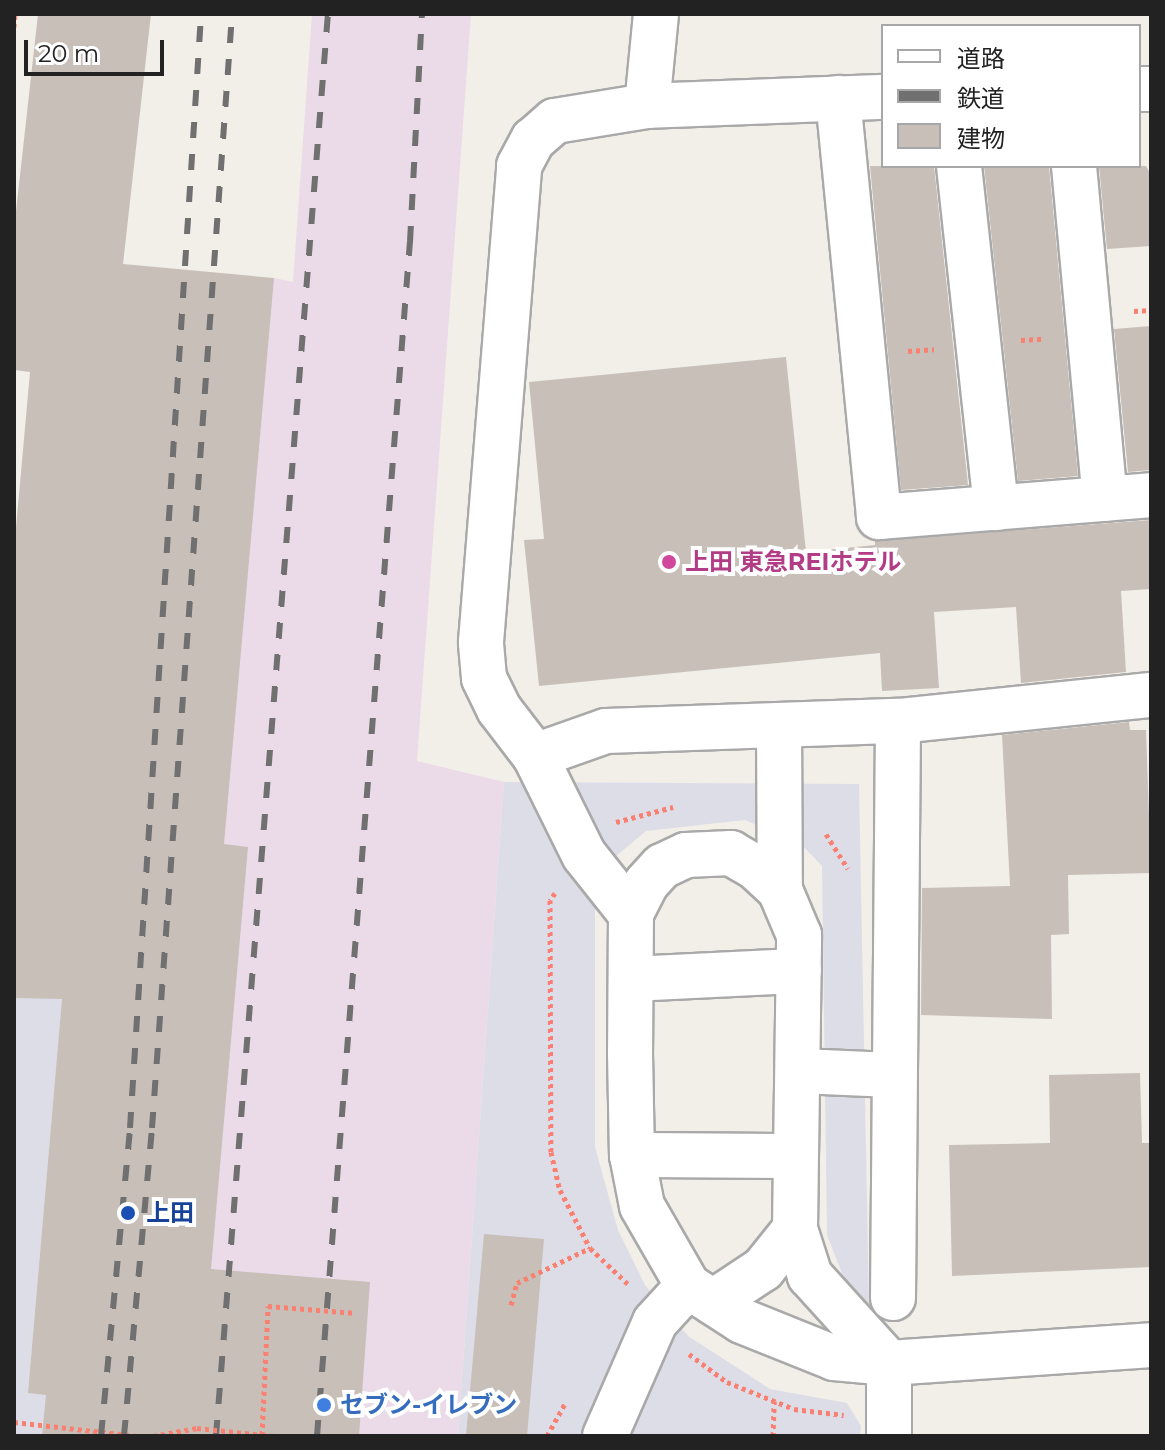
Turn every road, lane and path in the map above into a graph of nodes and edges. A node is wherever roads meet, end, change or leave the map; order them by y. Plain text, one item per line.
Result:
1 (15, 14) edge
2 (656, 14) edge
3 (14, 27) edge
4 (881, 97) edge
5 (838, 98) junction
6 (647, 106) junction
7 (959, 168) edge
8 (1074, 168) edge
9 (1151, 495) edge
10 (1105, 499) junction
11 (996, 508) junction
12 (1151, 695) edge
13 (898, 721) junction
14 (779, 725) junction
15 (535, 756) junction
16 (777, 804) junction
17 (679, 806) dead end
18 (584, 855) junction
19 (848, 879) dead end
20 (780, 890) junction
21 (631, 914) junction
22 (799, 971) junction
23 (633, 979) junction
24 (798, 1071) junction
25 (893, 1075) junction
26 (632, 1155) junction
27 (795, 1156) junction
28 (795, 1229) junction
29 (590, 1248) junction
30 (701, 1294) junction
31 (893, 1298) dead end
32 (511, 1305) dead end
33 (356, 1313) dead end
34 (655, 1322) junction
35 (1151, 1345) edge
36 (889, 1363) junction
37 (774, 1401) junction
38 (14, 1422) edge
39 (889, 1426) edge
40 (262, 1435) edge
41 (137, 1436) edge
42 (153, 1436) edge
43 (275, 1436) edge
44 (605, 1436) edge
45 (773, 1436) edge

1 - 3 path
2 - 6 street
4 - 5 street
5 - 6 street
5 - 11 street
6 - 15 street
7 - 11 street
8 - 10 street
9 - 10 street
10 - 11 street
12 - 13 street
13 - 14 street
13 - 25 street
14 - 15 street
14 - 16 street
15 - 18 street
16 - 19 path
16 - 20 street
17 - 18 path
18 - 21 street
18 - 29 path
20 - 21 street
20 - 22 street
21 - 23 street
22 - 23 street
22 - 24 street
23 - 26 street
24 - 25 street
24 - 27 street
25 - 31 street
26 - 27 street
26 - 30 street
27 - 28 street
28 - 30 street
28 - 36 street
29 - 32 path
29 - 34 path
30 - 34 street
30 - 36 street
33 - 40 path, bridge
34 - 37 path
34 - 44 street
35 - 36 street
36 - 39 street
37 - 39 path
37 - 45 path
38 - 41 path
40 - 42 path, bridge
40 - 43 path

